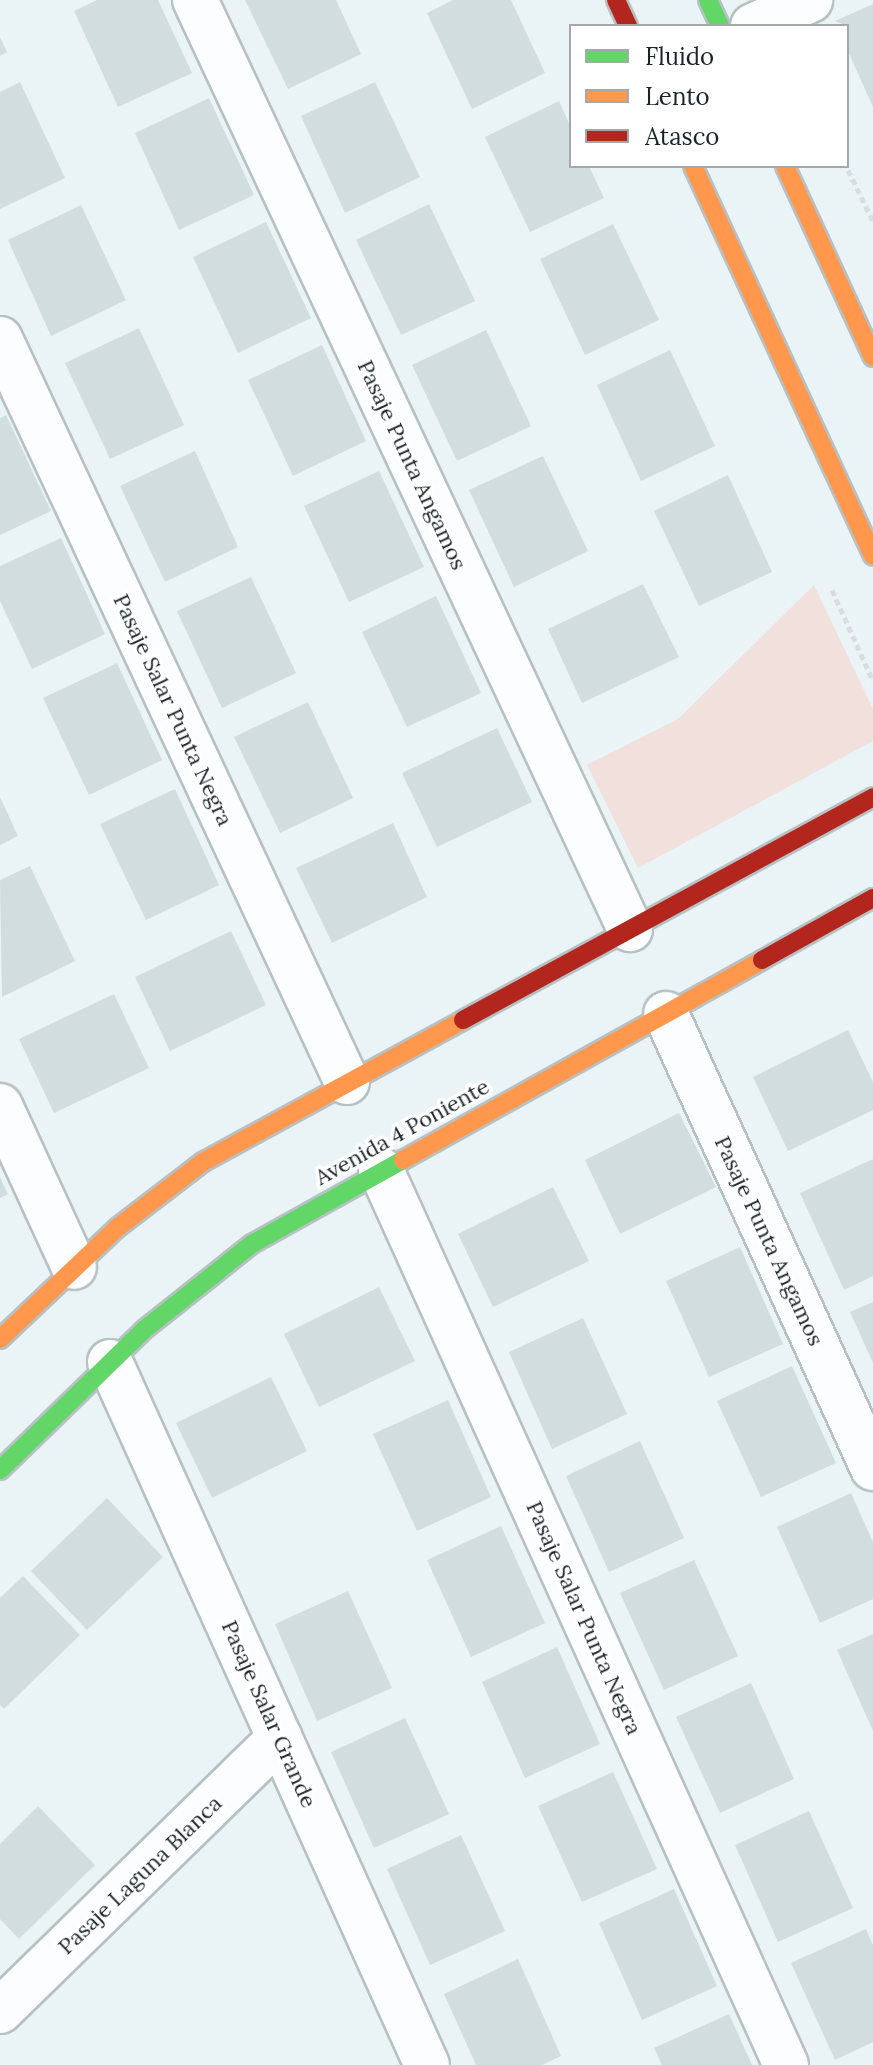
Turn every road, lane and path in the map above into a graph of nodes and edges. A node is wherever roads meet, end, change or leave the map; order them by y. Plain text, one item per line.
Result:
1 (195, 0) edge
2 (616, 0) edge
3 (708, 0) edge
4 (810, 0) edge
5 (627, 24) edge
6 (719, 24) edge
7 (757, 24) edge
8 (694, 168) edge
9 (786, 168) edge
10 (847, 168) edge
11 (873, 221) edge
12 (869, 336) edge
13 (0, 339) edge
14 (873, 555) edge
15 (873, 797) edge
16 (873, 898) edge
17 (630, 929) junction
18 (666, 1014) junction
19 (347, 1082) junction
20 (0, 1106) edge
21 (381, 1170) junction
22 (74, 1267) junction
23 (0, 1339) edge
24 (110, 1362) junction
25 (873, 1468) edge
26 (0, 1470) edge
27 (280, 1738) junction
28 (0, 2011) edge
29 (420, 2061) edge
30 (786, 2065) edge

1 - 17 street, Pasaje Punta Angamos
2 - 5 street
3 - 6 street
4 - 7 street
8 - 14 street
9 - 12 street
10 - 11 path
13 - 19 street, Pasaje Salar Punta Negra
15 - 17 street
16 - 18 street, Avenida 4 Poniente
17 - 19 street
18 - 21 street, Avenida 4 Poniente
18 - 25 street, Pasaje Punta Angamos
19 - 22 street
20 - 22 street
21 - 24 street, Avenida 4 Poniente
21 - 30 street, Pasaje Salar Punta Negra
22 - 23 street
24 - 26 street, Avenida 4 Poniente
24 - 27 street, Pasaje Salar Grande
27 - 28 street, Pasaje Laguna Blanca
27 - 29 street, Pasaje Salar Grande

